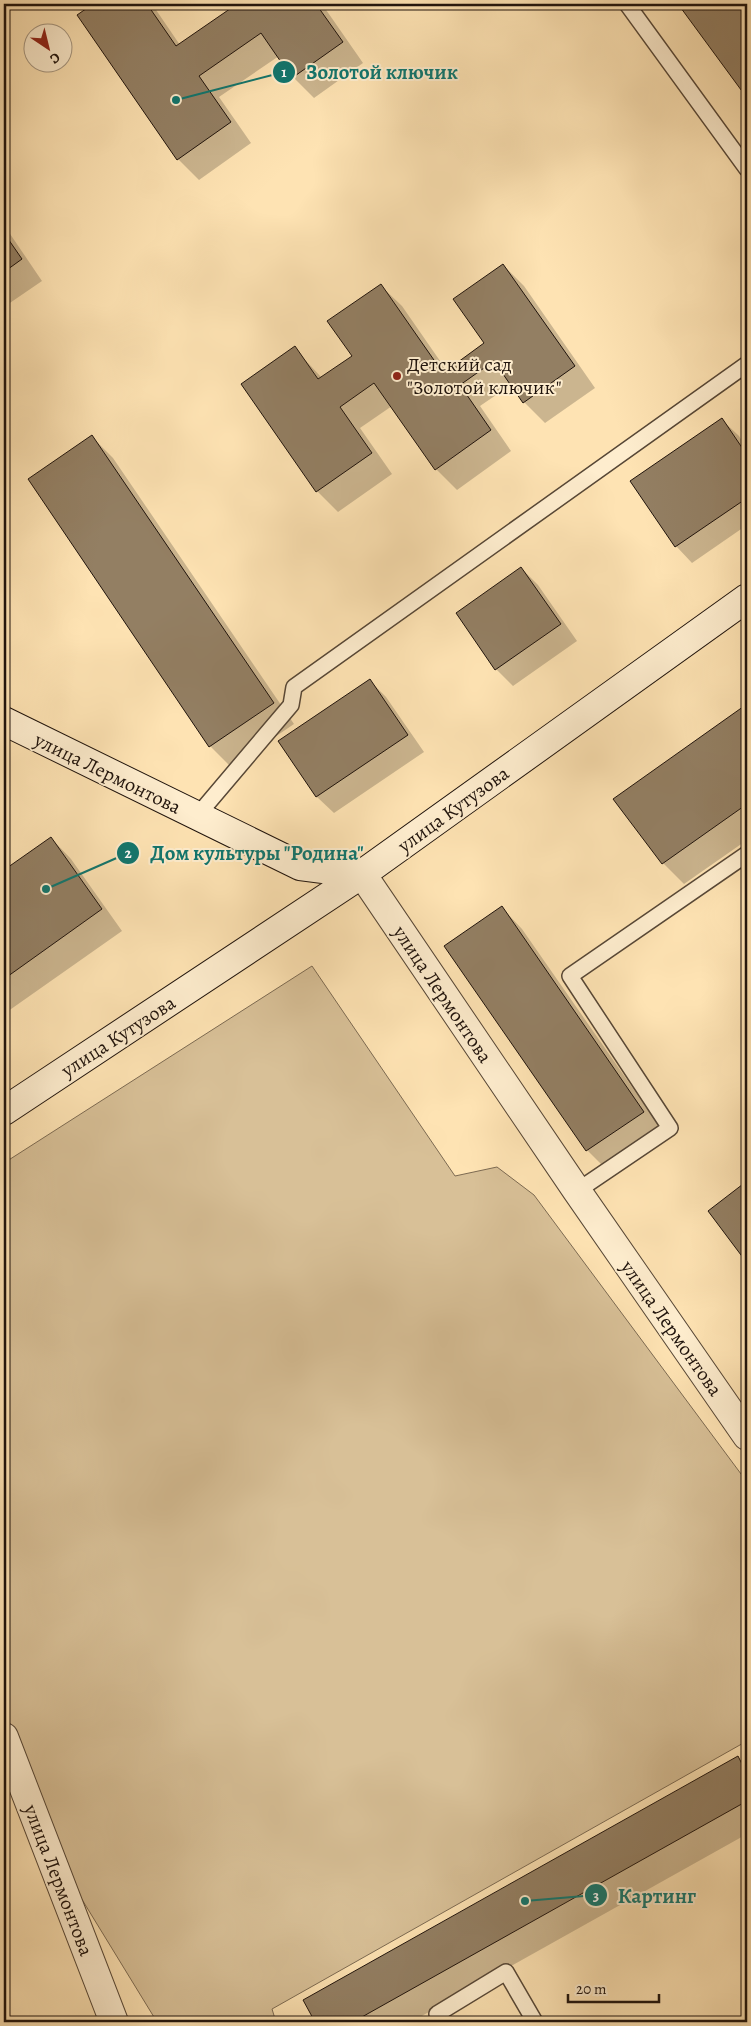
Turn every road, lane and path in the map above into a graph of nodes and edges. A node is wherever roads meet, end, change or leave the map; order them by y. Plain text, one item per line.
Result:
1 (627, 4) edge
2 (747, 169) edge
3 (747, 364) edge
4 (747, 598) edge
5 (4, 721) edge
6 (198, 816) junction
7 (747, 854) edge
8 (362, 874) junction
9 (4, 1112) edge
10 (577, 1191) junction
11 (746, 1432) edge
12 (4, 1737) edge
13 (114, 2022) edge
14 (442, 2022) edge
15 (535, 2022) edge

1 - 2 lane
3 - 6 lane
4 - 8 street, улица Кутузова
5 - 6 street, улица Лермонтова
6 - 8 street, улица Лермонтова
7 - 10 lane
8 - 9 street, улица Кутузова
8 - 10 street, улица Лермонтова
10 - 11 street, улица Лермонтова
12 - 13 street, улица Лермонтова
14 - 15 lane

